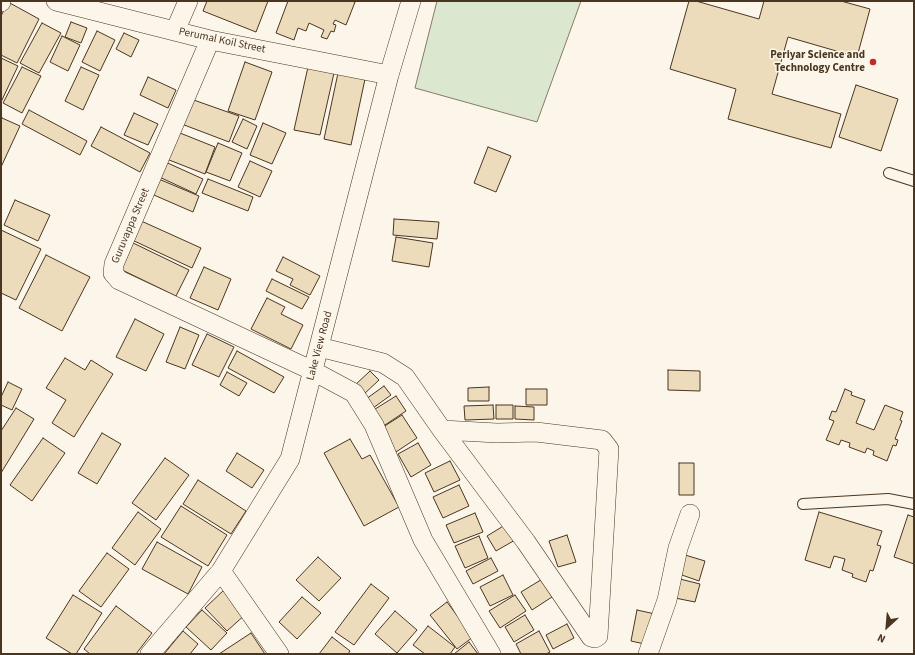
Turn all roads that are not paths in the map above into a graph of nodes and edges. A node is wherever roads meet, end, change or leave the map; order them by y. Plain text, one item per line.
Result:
1 (56, 1) edge
2 (188, 1) edge
3 (411, 1) edge
4 (175, 31) junction
5 (210, 40) junction
6 (389, 75) junction
7 (889, 173) dead end
8 (914, 181) edge
9 (320, 347) junction
10 (313, 371) junction
11 (442, 430) junction
12 (803, 504) dead end
13 (914, 504) edge
14 (690, 514) dead end
15 (221, 571) junction
16 (150, 654) edge
17 (279, 654) edge
18 (491, 654) edge
19 (648, 654) edge

1 - 4 street, Perumal Koil Street
2 - 4 street
3 - 6 street, Lake View Road
4 - 5 street, Perumal Koil Street
5 - 6 street, Perumal Koil Street
5 - 10 street, Guruvappa Street
6 - 9 street, Lake View Road
7 - 8 lane
9 - 10 street, Lake View Road
9 - 11 street
10 - 15 street, Lake View Road
10 - 18 street
11 - 11 street
12 - 13 lane
14 - 19 street
15 - 16 street, Lake View Road
15 - 17 street

